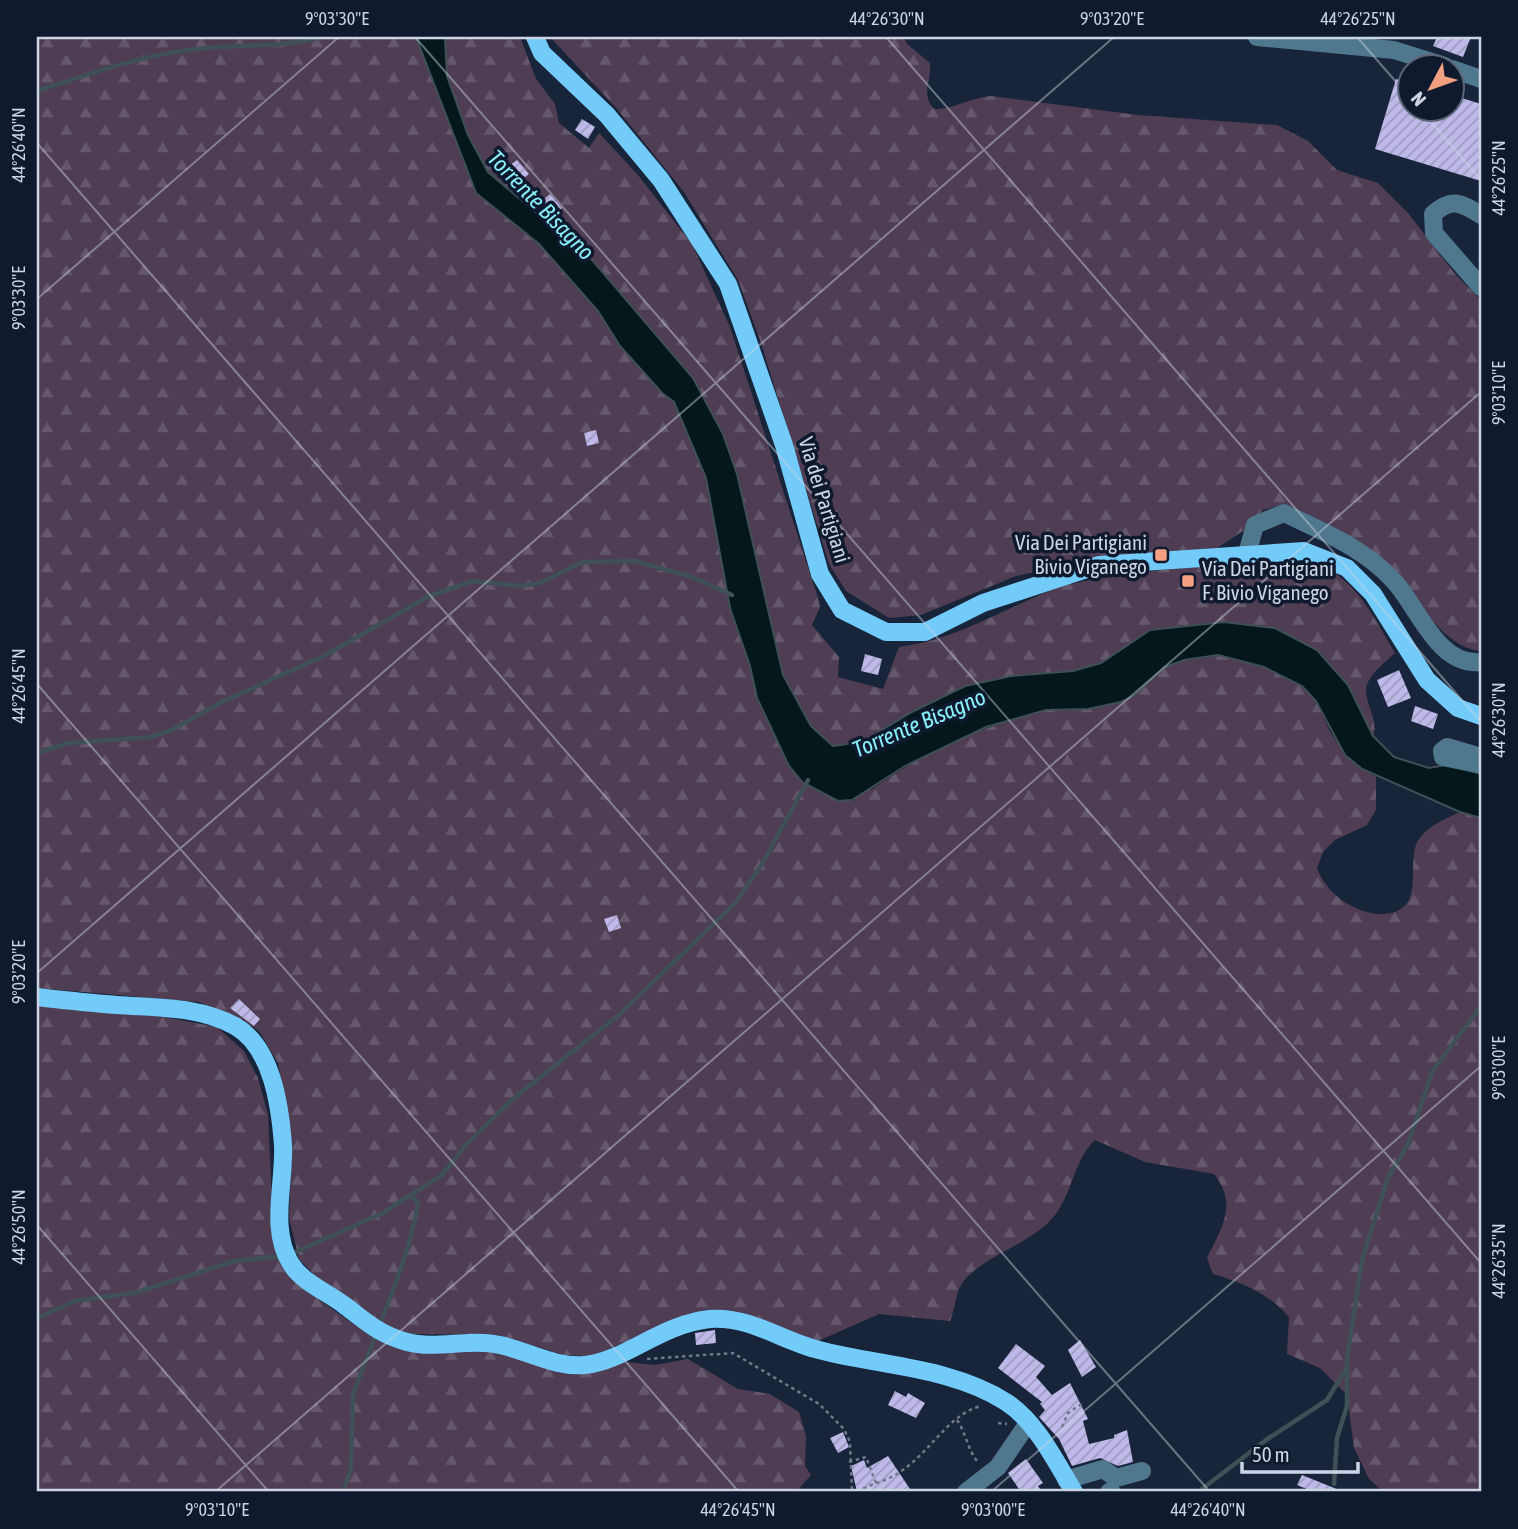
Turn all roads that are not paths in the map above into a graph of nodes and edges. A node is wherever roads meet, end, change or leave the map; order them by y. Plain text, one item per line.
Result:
1 (535, 37) edge
2 (1257, 37) edge
3 (1400, 52) edge
4 (1481, 215) edge
5 (1481, 287) edge
6 (1247, 554) junction
7 (1481, 662) edge
8 (1481, 716) edge
9 (1481, 757) edge
10 (1481, 765) edge
11 (37, 997) edge
12 (1028, 1423) junction
13 (1143, 1471) dead end
14 (1070, 1486) edge
15 (966, 1492) edge

1 - 6 main road, Via dei Partigiani
2 - 3 street
4 - 5 street
6 - 7 street
6 - 8 main road, Via dei Partigiani
9 - 10 street
11 - 12 main road
12 - 14 main road
12 - 15 street
13 - 14 street

